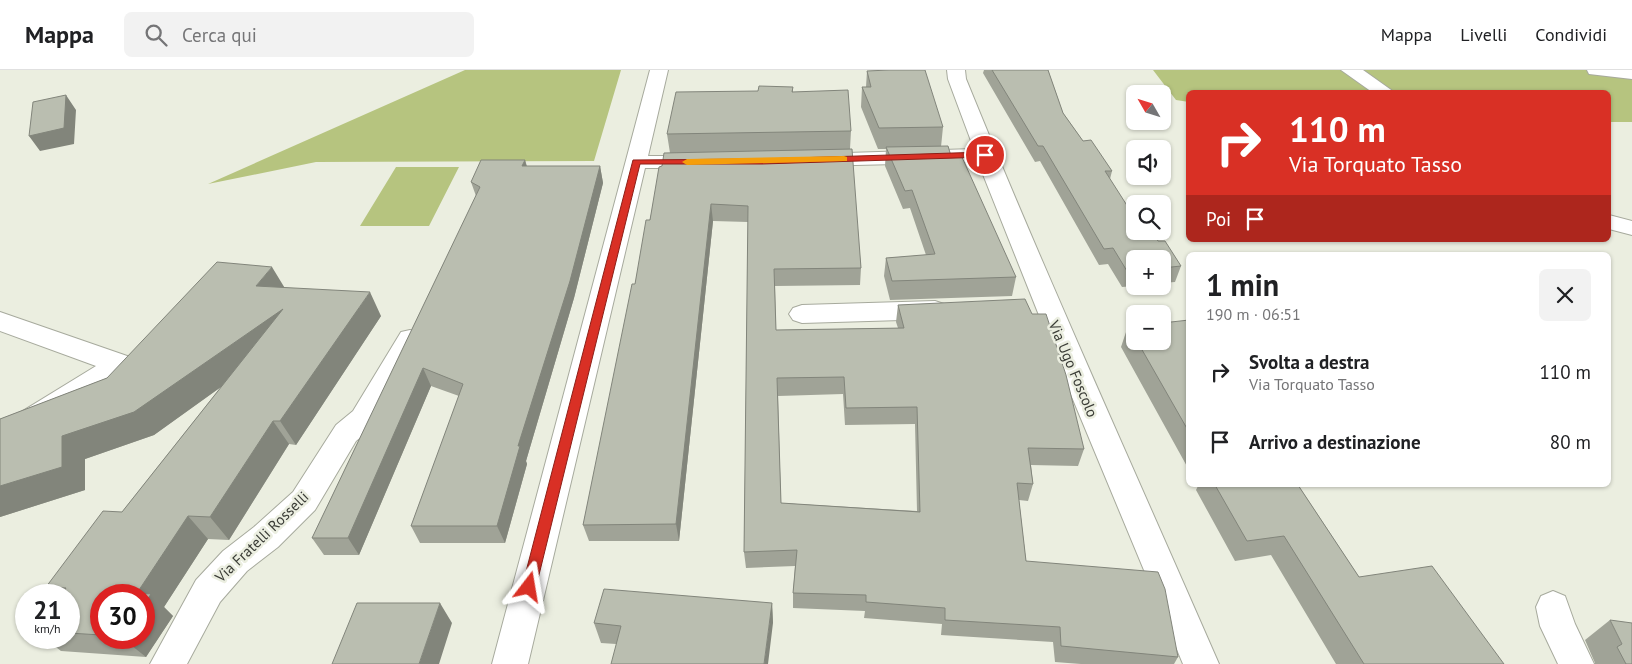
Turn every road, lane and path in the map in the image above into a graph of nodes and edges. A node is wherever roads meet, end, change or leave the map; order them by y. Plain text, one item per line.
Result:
1 (659, 70) edge
2 (956, 70) edge
3 (1350, 70) edge
4 (1596, 70) edge
5 (1632, 73) edge
6 (1381, 90) edge
7 (985, 155) junction
8 (797, 161) edge
9 (636, 162) junction
10 (716, 162) edge
11 (1611, 223) edge
12 (1632, 228) edge
13 (958, 309) edge
14 (802, 314) dead end
15 (0, 321) edge
16 (410, 339) edge
17 (0, 440) edge
18 (1553, 608) dead end
19 (168, 664) edge
20 (510, 664) edge
21 (1201, 664) edge
22 (1576, 664) edge

1 - 9 street
2 - 7 street, Via Ugo Foscolo
3 - 6 street
4 - 5 street
7 - 8 street
7 - 21 street, Via Ugo Foscolo
9 - 10 street
9 - 20 street
11 - 12 street
13 - 14 street
15 - 17 street
16 - 19 street, Via Fratelli Rosselli
18 - 22 street

